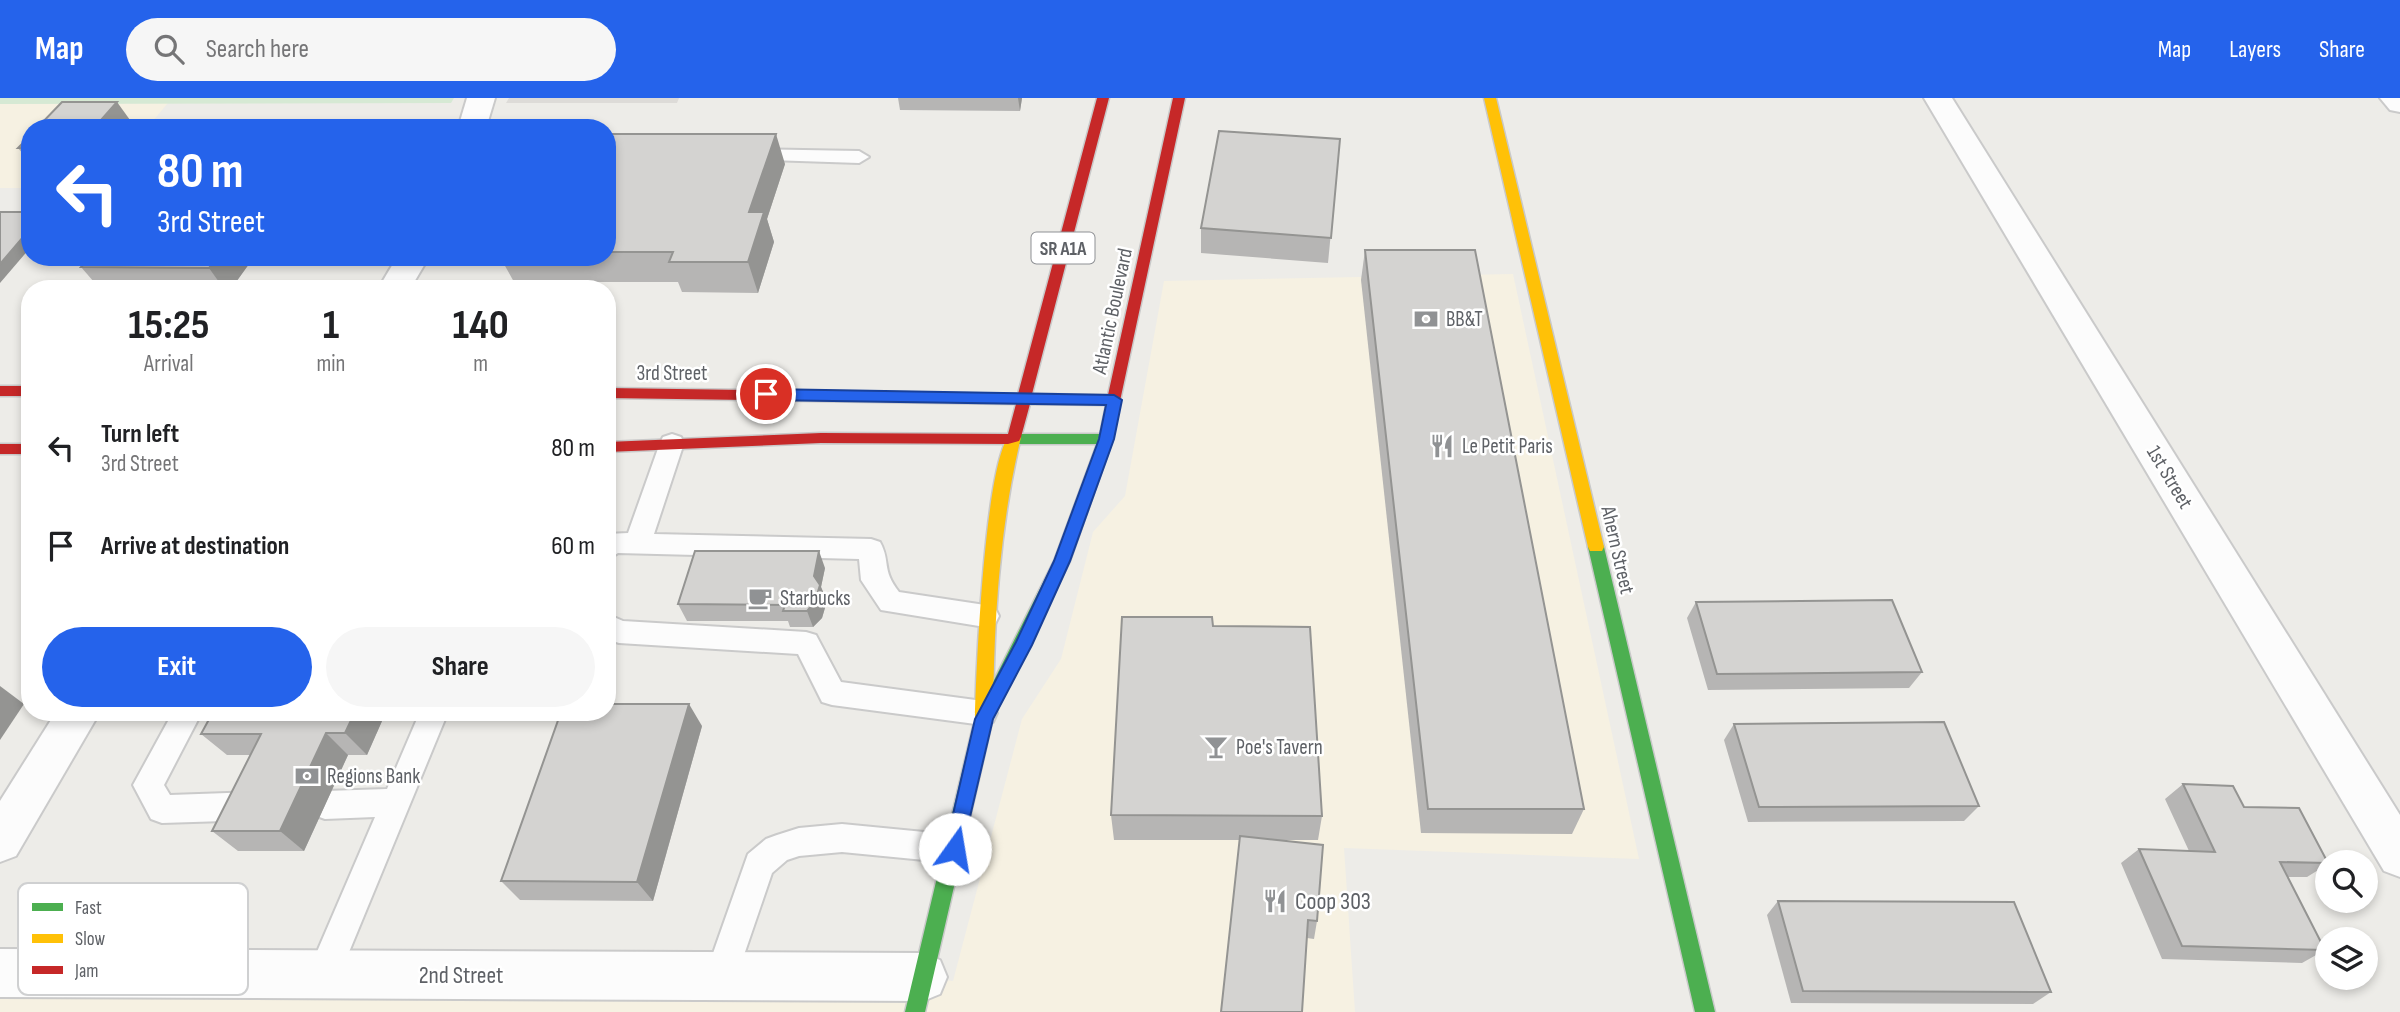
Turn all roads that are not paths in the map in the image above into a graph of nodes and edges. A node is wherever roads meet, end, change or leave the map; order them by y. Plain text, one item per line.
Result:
1 (481, 98) edge
2 (1103, 98) edge
3 (1179, 98) edge
4 (1490, 98) edge
5 (1938, 98) edge
6 (2394, 98) edge
7 (2400, 104) edge
8 (475, 119) edge
9 (733, 155) edge
10 (859, 157) dead end
11 (0, 391) edge
12 (21, 391) edge
13 (616, 393) edge
14 (1025, 398) junction
15 (1114, 400) junction
16 (1014, 437) junction
17 (21, 439) edge
18 (1106, 439) junction
19 (672, 443) junction
20 (616, 446) edge
21 (4, 449) edge
22 (616, 543) edge
23 (638, 543) junction
24 (985, 616) junction
25 (616, 630) edge
26 (984, 716) junction
27 (73, 721) edge
28 (183, 721) edge
29 (430, 721) edge
30 (396, 802) junction
31 (326, 805) dead end
32 (260, 806) edge
33 (0, 841) edge
34 (955, 849) junction
35 (2400, 856) edge
36 (0, 973) edge
37 (18, 973) edge
38 (248, 975) edge
39 (323, 975) junction
40 (721, 976) junction
41 (919, 994) edge
42 (1705, 1012) edge

1 - 8 street
2 - 14 main road, Atlantic Boulevard / SR A1A
3 - 15 main road, Atlantic Boulevard
4 - 42 main road, Ahern Street
5 - 35 street, 1st Street
6 - 7 street
9 - 10 lane
11 - 12 main road
13 - 14 main road, 3rd Street
14 - 15 main road, 3rd Street
14 - 16 main road, Atlantic Boulevard
15 - 18 main road, Atlantic Boulevard
16 - 18 main road
16 - 19 main road
16 - 24 main road, Atlantic Boulevard
17 - 21 main road
18 - 26 main road, Atlantic Boulevard
19 - 20 main road
19 - 23 lane
22 - 23 lane
23 - 24 lane
24 - 26 main road, Atlantic Boulevard
25 - 26 lane
26 - 34 main road, Atlantic Boulevard
27 - 33 street
28 - 32 lane
29 - 30 lane
30 - 31 lane
30 - 39 lane
34 - 40 lane
34 - 41 main road, Atlantic Boulevard
36 - 37 street, 2nd Street
38 - 39 street, 2nd Street
39 - 40 street, 2nd Street
40 - 41 street, 2nd Street

